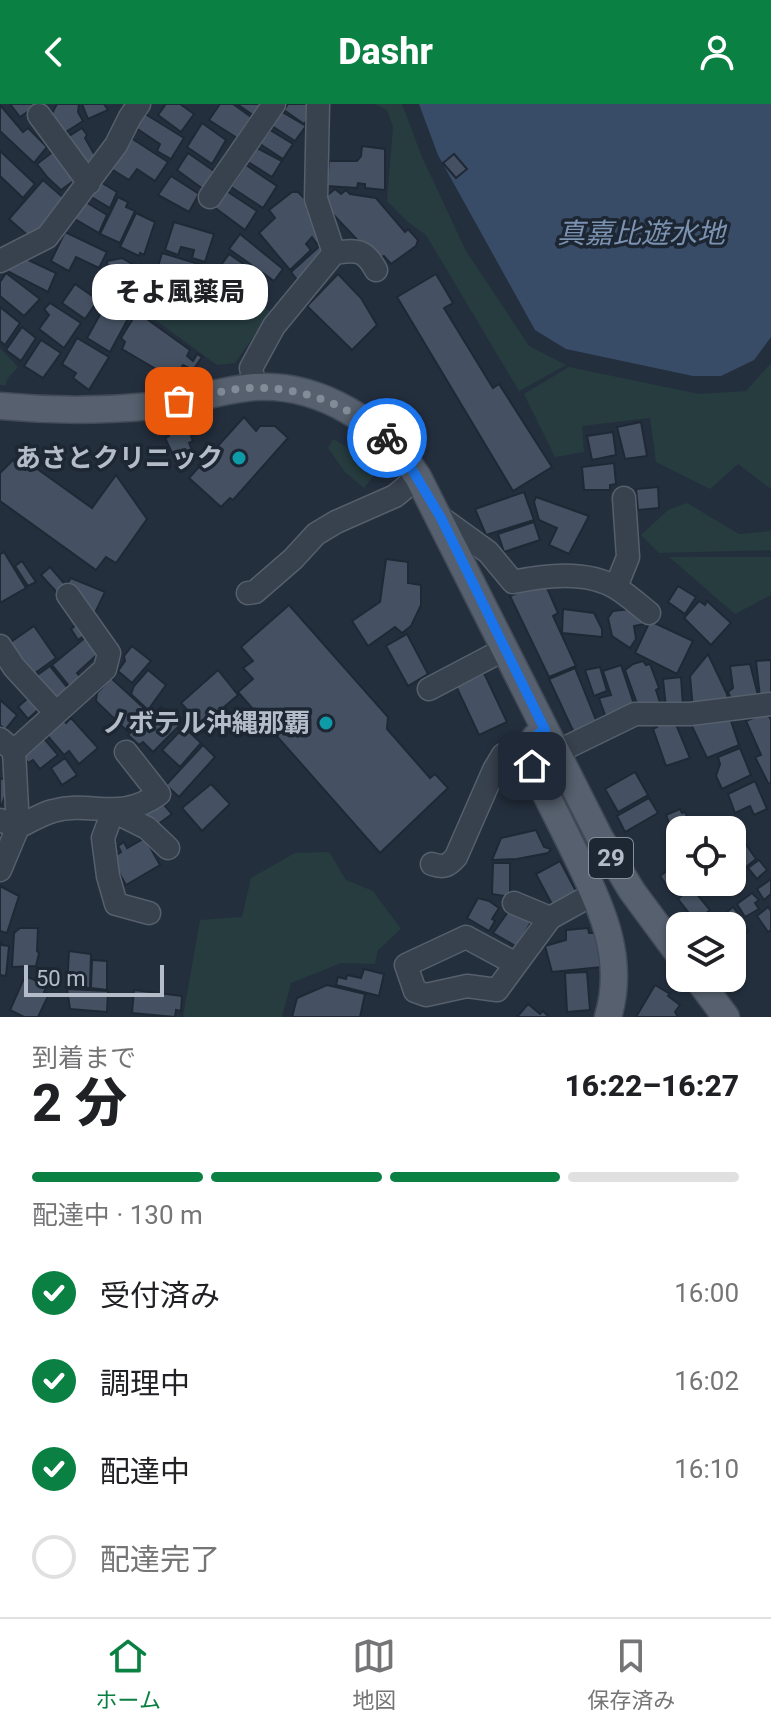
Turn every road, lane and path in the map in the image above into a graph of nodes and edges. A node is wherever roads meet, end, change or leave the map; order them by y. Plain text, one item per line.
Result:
1 (139, 104) edge
2 (274, 104) edge
3 (318, 104) edge
4 (39, 115) dead end
5 (89, 183) junction
6 (210, 197) dead end
7 (334, 253) junction
8 (0, 261) edge
9 (376, 270) dead end
10 (255, 387) junction
11 (0, 406) edge
12 (418, 477) junction
13 (624, 498) dead end
14 (441, 518) junction
15 (616, 587) junction
16 (248, 593) dead end
17 (68, 595) dead end
18 (649, 613) dead end
19 (0, 646) edge
20 (505, 649) junction
21 (429, 689) dead end
22 (771, 704) edge
23 (56, 713) junction
24 (543, 741) junction
25 (7, 745) edge
26 (126, 752) dead end
27 (113, 811) junction
28 (9, 824) edge
29 (168, 848) dead end
30 (432, 864) dead end
31 (0, 870) edge
32 (595, 893) junction
33 (514, 903) dead end
34 (149, 913) dead end
35 (550, 918) junction
36 (666, 936) edge
37 (516, 964) dead end
38 (707, 992) edge
39 (607, 1015) edge
40 (726, 1017) edge

1 - 5 street
2 - 6 street
3 - 7 street
4 - 5 street
5 - 8 street
7 - 9 street
7 - 10 street
10 - 11 main road, 29
10 - 12 main road, 29
12 - 14 main road, 29
12 - 16 street
13 - 15 street
14 - 15 street
14 - 20 main road, 29
15 - 18 street
17 - 23 street
19 - 23 street
20 - 21 street
20 - 24 main road, 29
22 - 24 street
23 - 25 street
24 - 30 street
24 - 32 main road
24 - 36 main road, 29
25 - 28 street
26 - 27 street
27 - 28 street
27 - 29 street
27 - 34 street
28 - 31 street
32 - 35 street
32 - 39 main road
33 - 35 street
35 - 37 street
38 - 40 main road

